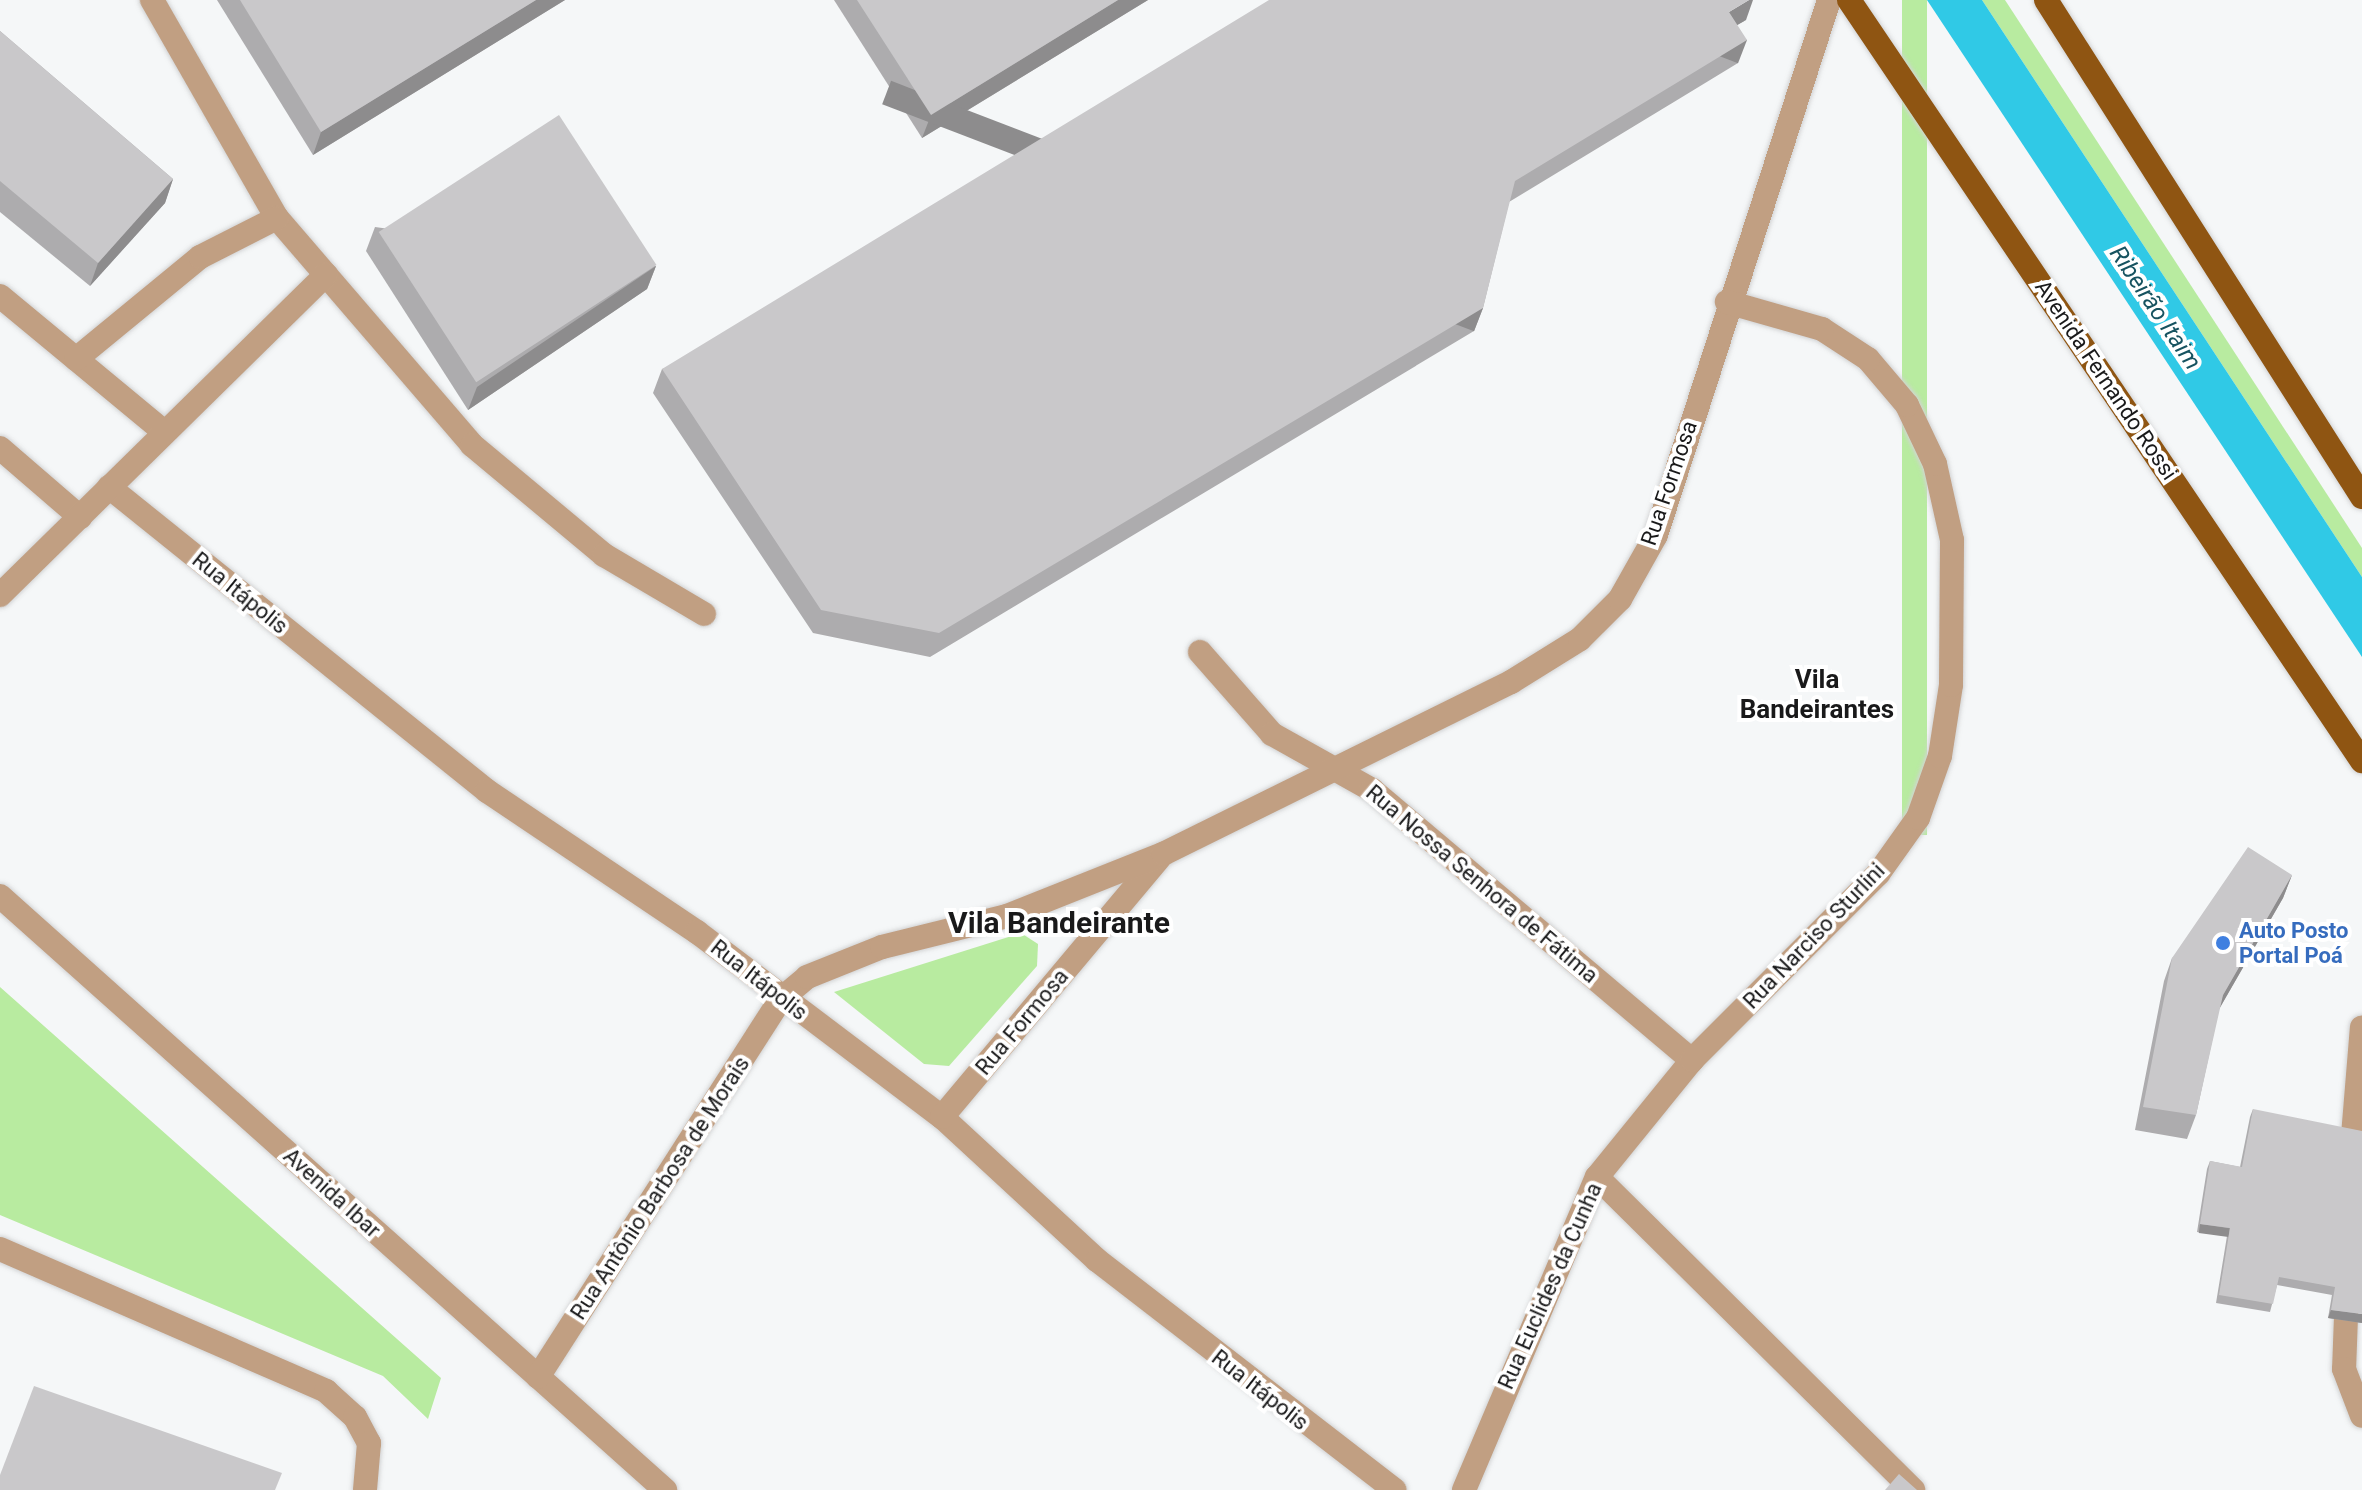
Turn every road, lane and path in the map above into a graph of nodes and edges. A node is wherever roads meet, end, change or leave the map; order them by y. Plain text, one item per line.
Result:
1 (152, 0) edge
2 (1829, 0) edge
3 (1849, 0) edge
4 (2046, 0) edge
5 (277, 218) junction
6 (326, 275) junction
7 (0, 296) edge
8 (1727, 302) junction
9 (76, 359) junction
10 (163, 431) junction
11 (0, 448) edge
12 (109, 487) junction
13 (2362, 497) edge
14 (80, 517) junction
15 (0, 595) edge
16 (704, 614) dead end
17 (1200, 652) dead end
18 (2362, 761) edge
19 (1333, 769) junction
20 (1163, 854) junction
21 (0, 896) edge
22 (781, 999) junction
23 (2362, 1027) edge
24 (1692, 1060) junction
25 (942, 1117) junction
26 (1597, 1177) junction
27 (2350, 1195) edge
28 (0, 1249) edge
29 (2348, 1258) edge
30 (538, 1377) junction
31 (2362, 1416) edge
32 (365, 1490) edge
33 (665, 1490) edge
34 (1395, 1490) edge
35 (1464, 1490) edge
36 (1913, 1490) edge

1 - 5 street
2 - 8 street, Rua Formosa
3 - 18 main road, Avenida Fernando Rossi
4 - 13 main road
5 - 6 street
5 - 9 street
6 - 10 street
6 - 16 street
7 - 9 street
8 - 19 street, Rua Formosa
8 - 24 street, Rua Narciso Sturlini
9 - 10 street
10 - 12 street
11 - 14 street
12 - 14 street
12 - 22 street, Rua Itápolis
14 - 15 street
17 - 19 street, Rua Nossa Senhora de Fátima
19 - 20 street, Rua Formosa
19 - 24 street, Rua Nossa Senhora de Fátima
20 - 22 street, Rua Formosa
20 - 25 street, Rua Formosa
21 - 30 street, Avenida Ibar
22 - 25 street, Rua Itápolis
22 - 30 street, Rua Antônio Barbosa de Morais
23 - 27 street
24 - 26 street, Rua Euclides da Cunha
25 - 34 street, Rua Itápolis
26 - 35 street, Rua Euclides da Cunha
26 - 36 street
28 - 32 street
29 - 31 street
30 - 33 street, Avenida Ibar

